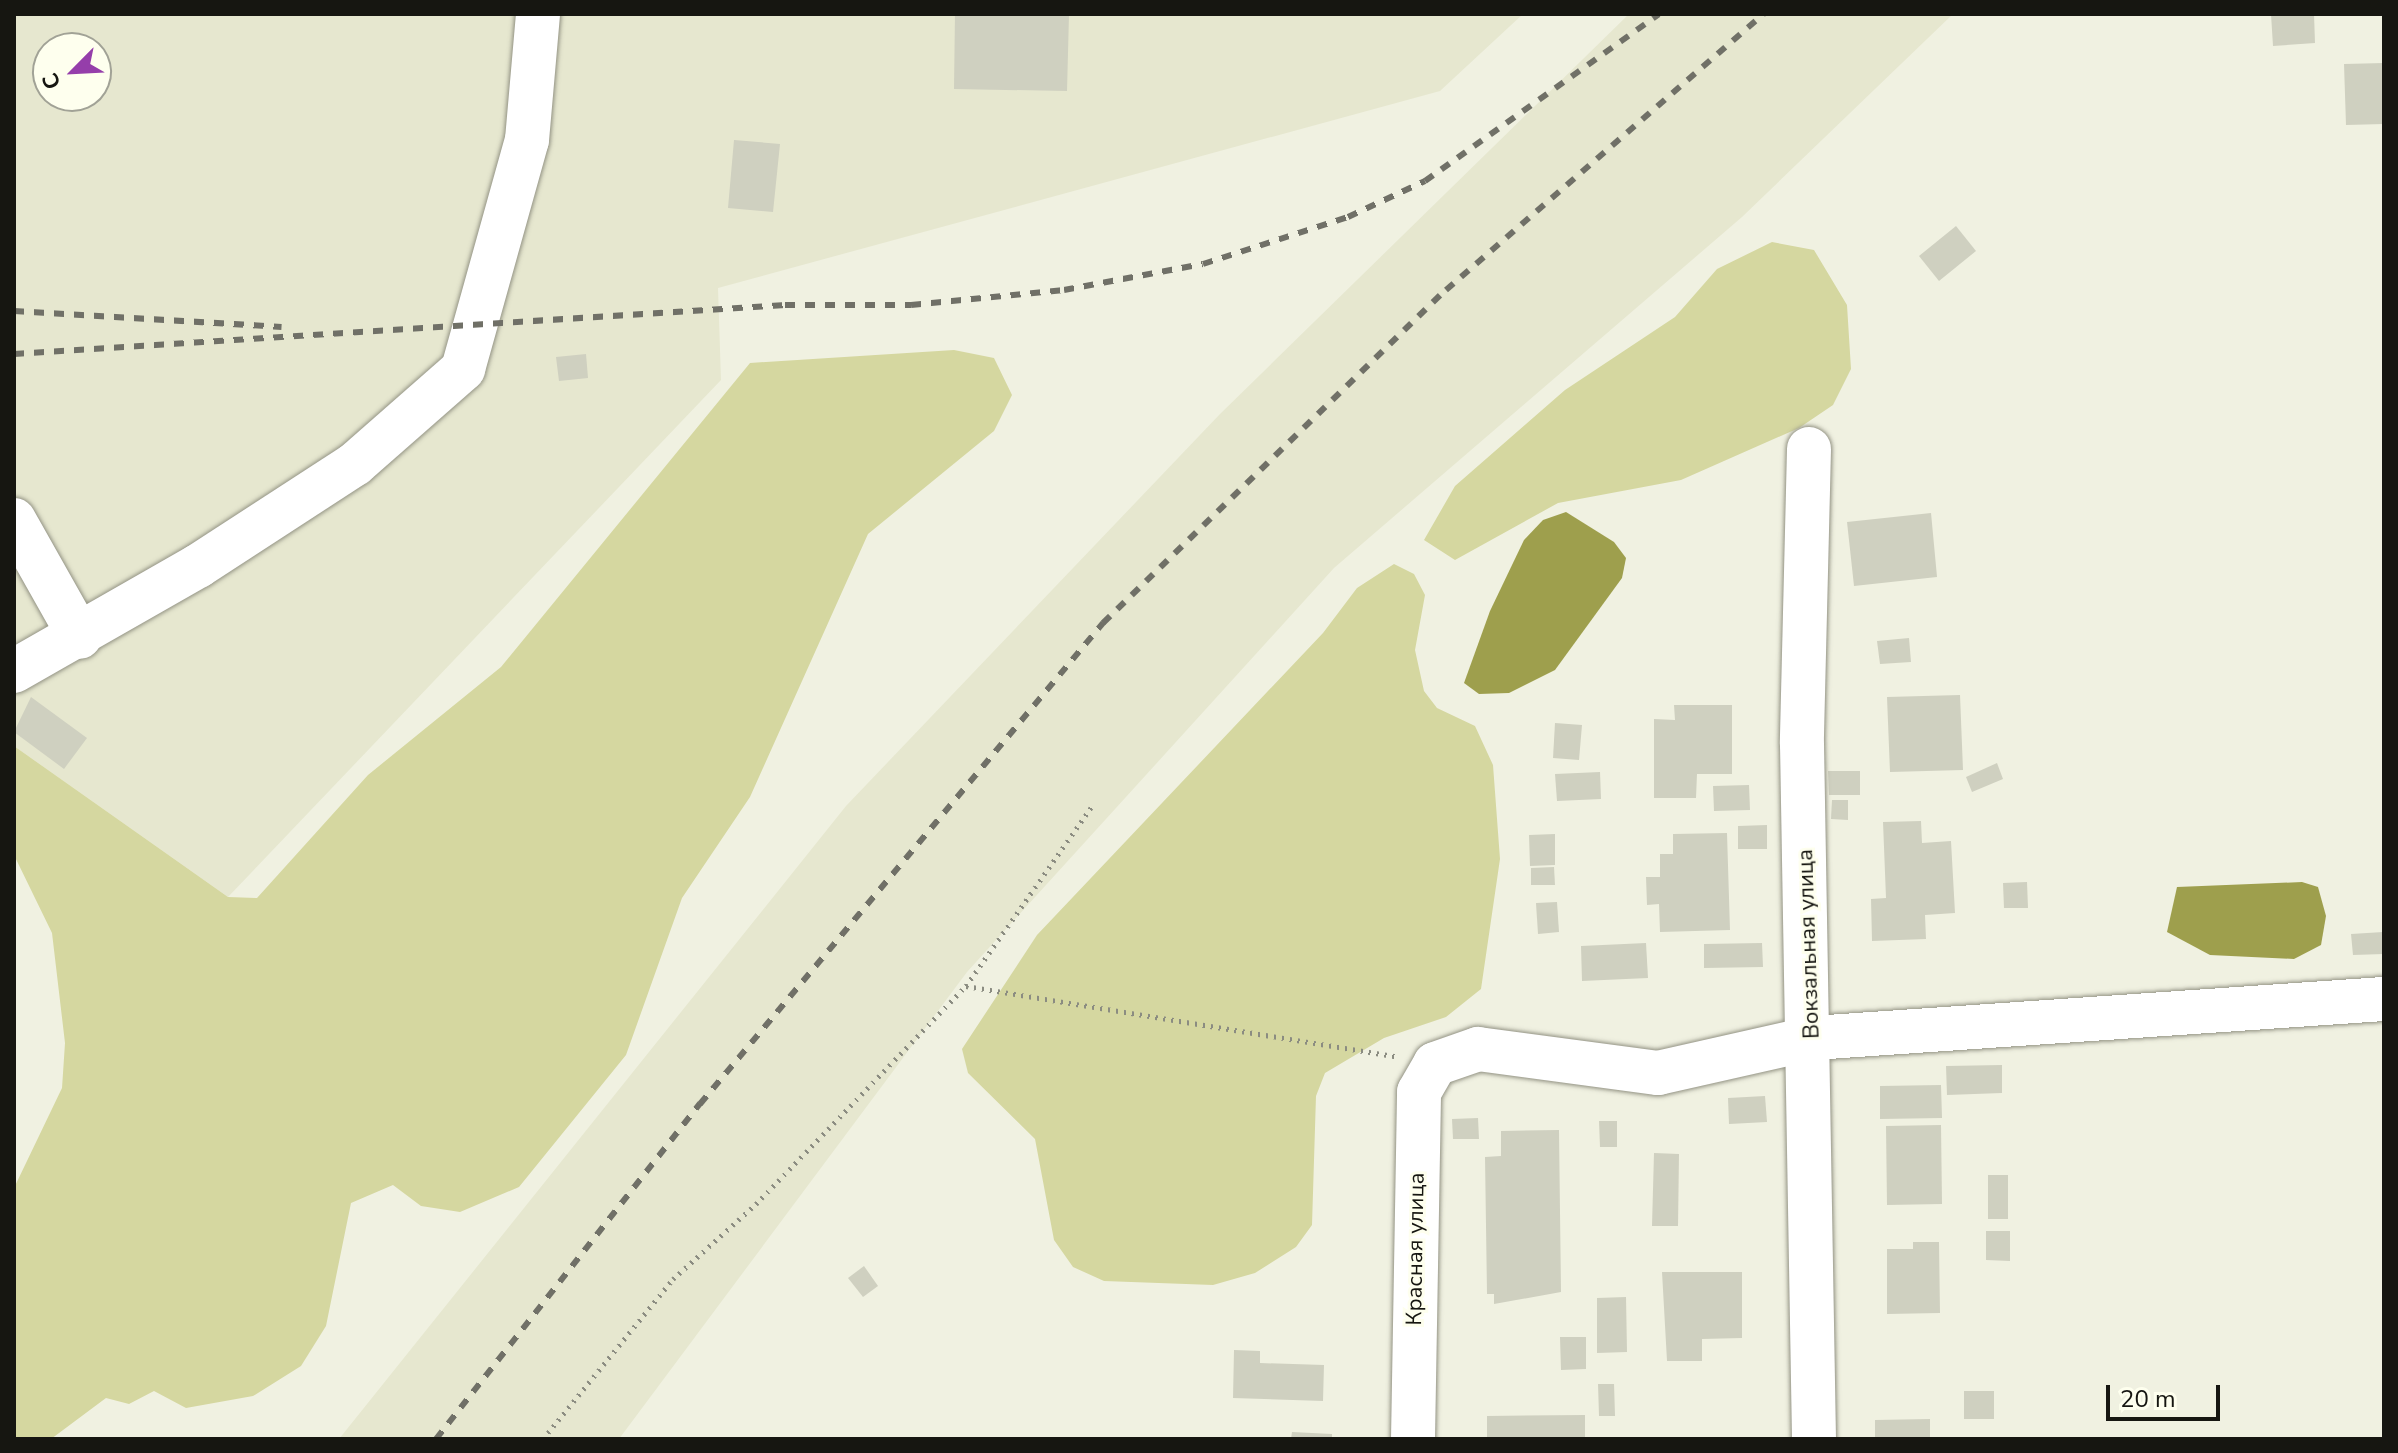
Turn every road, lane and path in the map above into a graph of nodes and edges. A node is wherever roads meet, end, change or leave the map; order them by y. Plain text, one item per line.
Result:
1 (538, 14) edge
2 (1809, 449) dead end
3 (14, 520) edge
4 (80, 637) junction
5 (14, 671) edge
6 (1094, 803) dead end
7 (966, 986) junction
8 (2384, 999) edge
9 (1813, 1038) junction
10 (1435, 1064) junction
11 (543, 1439) edge
12 (1413, 1439) edge
13 (1814, 1439) edge

1 - 4 street
2 - 9 street, Вокзальная улица
3 - 4 street
4 - 5 street
6 - 7 path
7 - 10 path
7 - 11 path
8 - 9 street
9 - 10 street
9 - 13 street, Вокзальная улица
10 - 12 street, Красная улица

